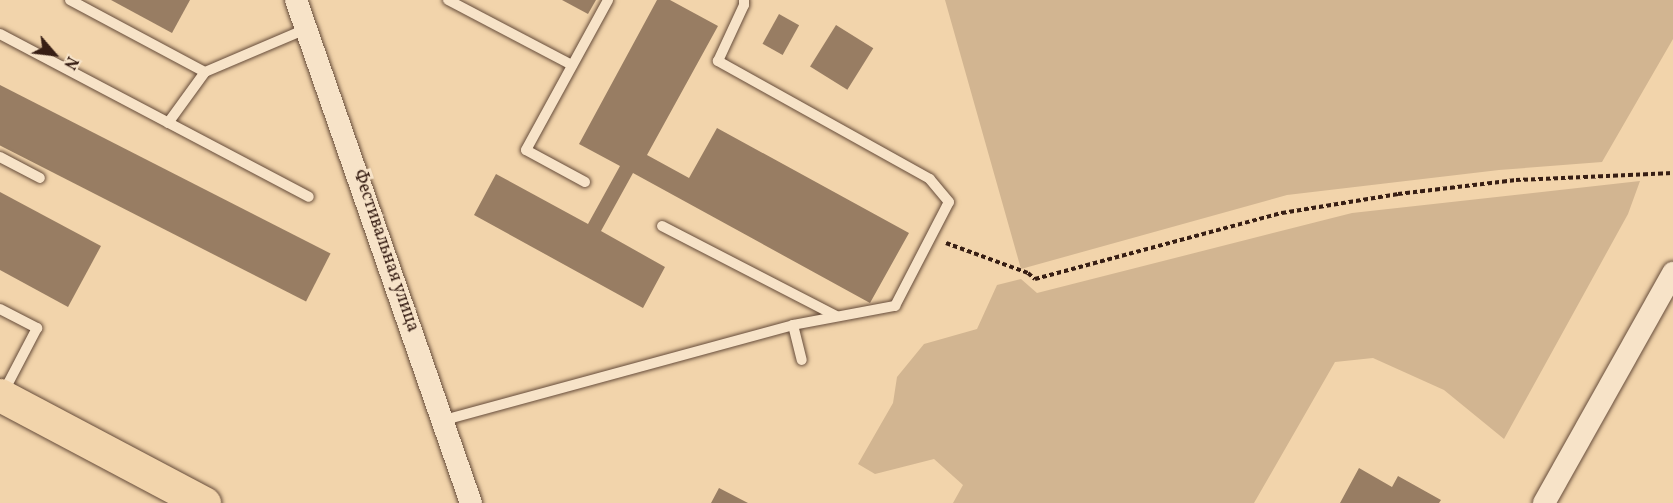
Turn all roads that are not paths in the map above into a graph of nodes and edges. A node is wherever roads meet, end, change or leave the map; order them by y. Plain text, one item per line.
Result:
1 (70, 0) edge
2 (296, 0) edge
3 (448, 0) edge
4 (608, 0) edge
5 (744, 0) edge
6 (306, 29) junction
7 (0, 34) edge
8 (572, 65) junction
9 (204, 72) junction
10 (168, 123) junction
11 (0, 157) edge
12 (40, 178) dead end
13 (585, 182) dead end
14 (309, 197) dead end
15 (662, 226) dead end
16 (1673, 273) edge
17 (0, 309) edge
18 (836, 316) junction
19 (793, 325) junction
20 (802, 360) dead end
21 (1, 396) edge
22 (444, 420) junction
23 (204, 503) edge
24 (471, 503) edge
25 (1544, 503) edge

1 - 9 lane
2 - 6 street, Фестивальная улица
3 - 8 lane
4 - 8 lane
5 - 18 lane
6 - 9 lane
6 - 22 street, Фестивальная улица
7 - 10 lane
8 - 13 lane
9 - 10 lane
10 - 14 lane
11 - 12 lane
15 - 18 lane
16 - 25 street
17 - 21 lane
18 - 19 lane
19 - 20 lane
19 - 22 lane
21 - 23 highway
22 - 24 street, Фестивальная улица

